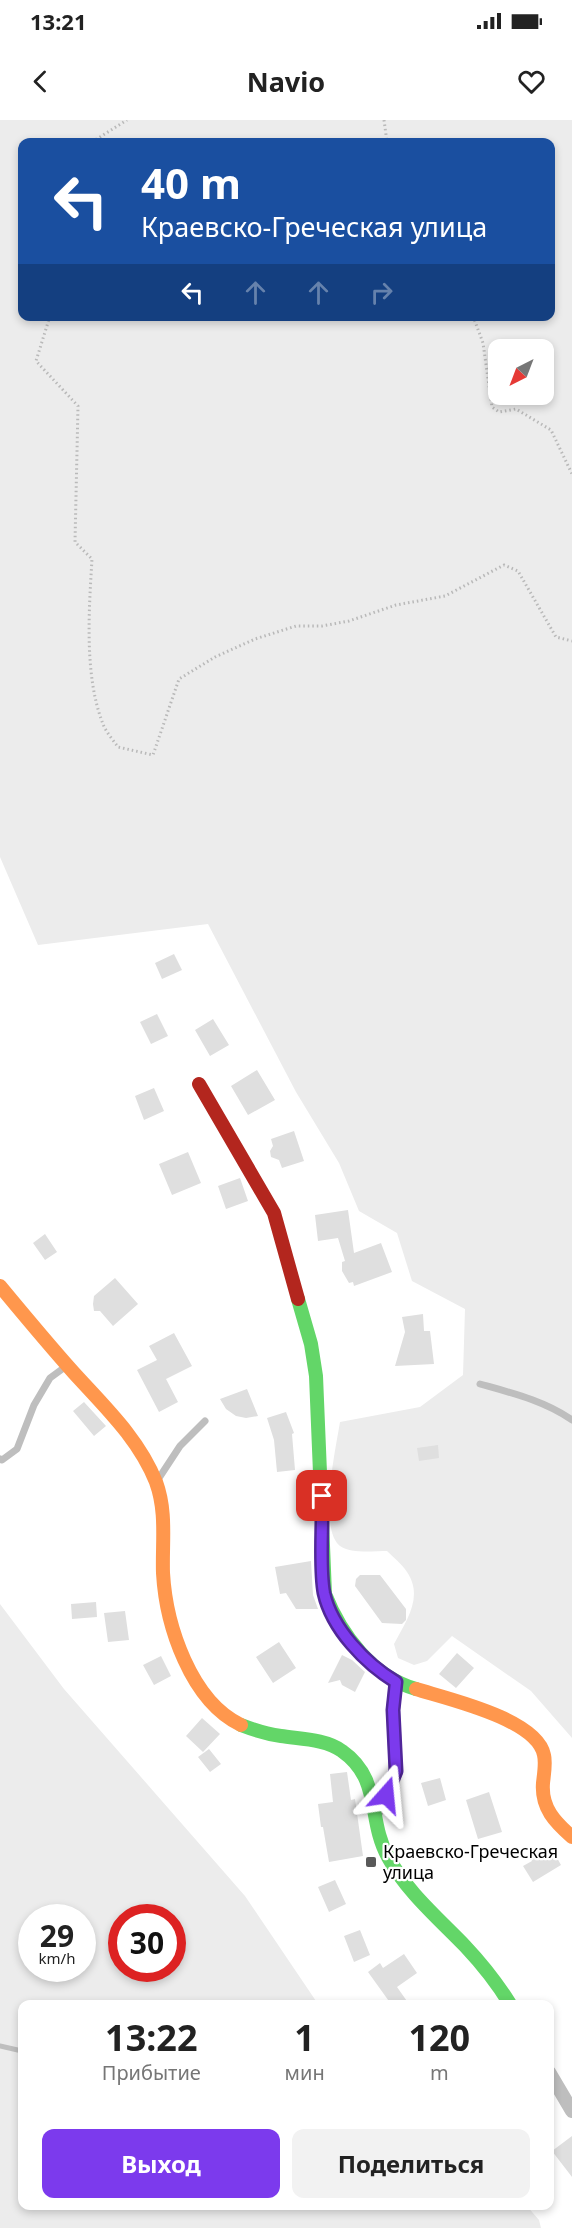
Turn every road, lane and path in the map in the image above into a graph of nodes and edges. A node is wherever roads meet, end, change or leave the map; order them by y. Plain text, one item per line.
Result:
1 (127, 120) edge
2 (384, 120) edge
3 (98, 138) edge
4 (386, 138) edge
5 (48, 321) edge
6 (475, 321) edge
7 (572, 474) edge
8 (572, 641) edge
9 (199, 1084) dead end
10 (0, 1286) edge
11 (67, 1365) junction
12 (480, 1384) dead end
13 (572, 1420) edge
14 (205, 1421) dead end
15 (0, 1459) edge
16 (156, 1483) junction
17 (396, 1682) junction
18 (376, 1812) junction
19 (572, 1837) edge
20 (508, 2000) edge
21 (554, 2080) edge
22 (572, 2111) edge

1 - 3 path
2 - 4 path
5 - 8 path
6 - 7 path
9 - 17 street
10 - 11 street
11 - 15 lane
11 - 16 street
12 - 13 lane
14 - 16 lane
16 - 18 street
17 - 18 street
17 - 19 street
18 - 20 street
21 - 22 street

